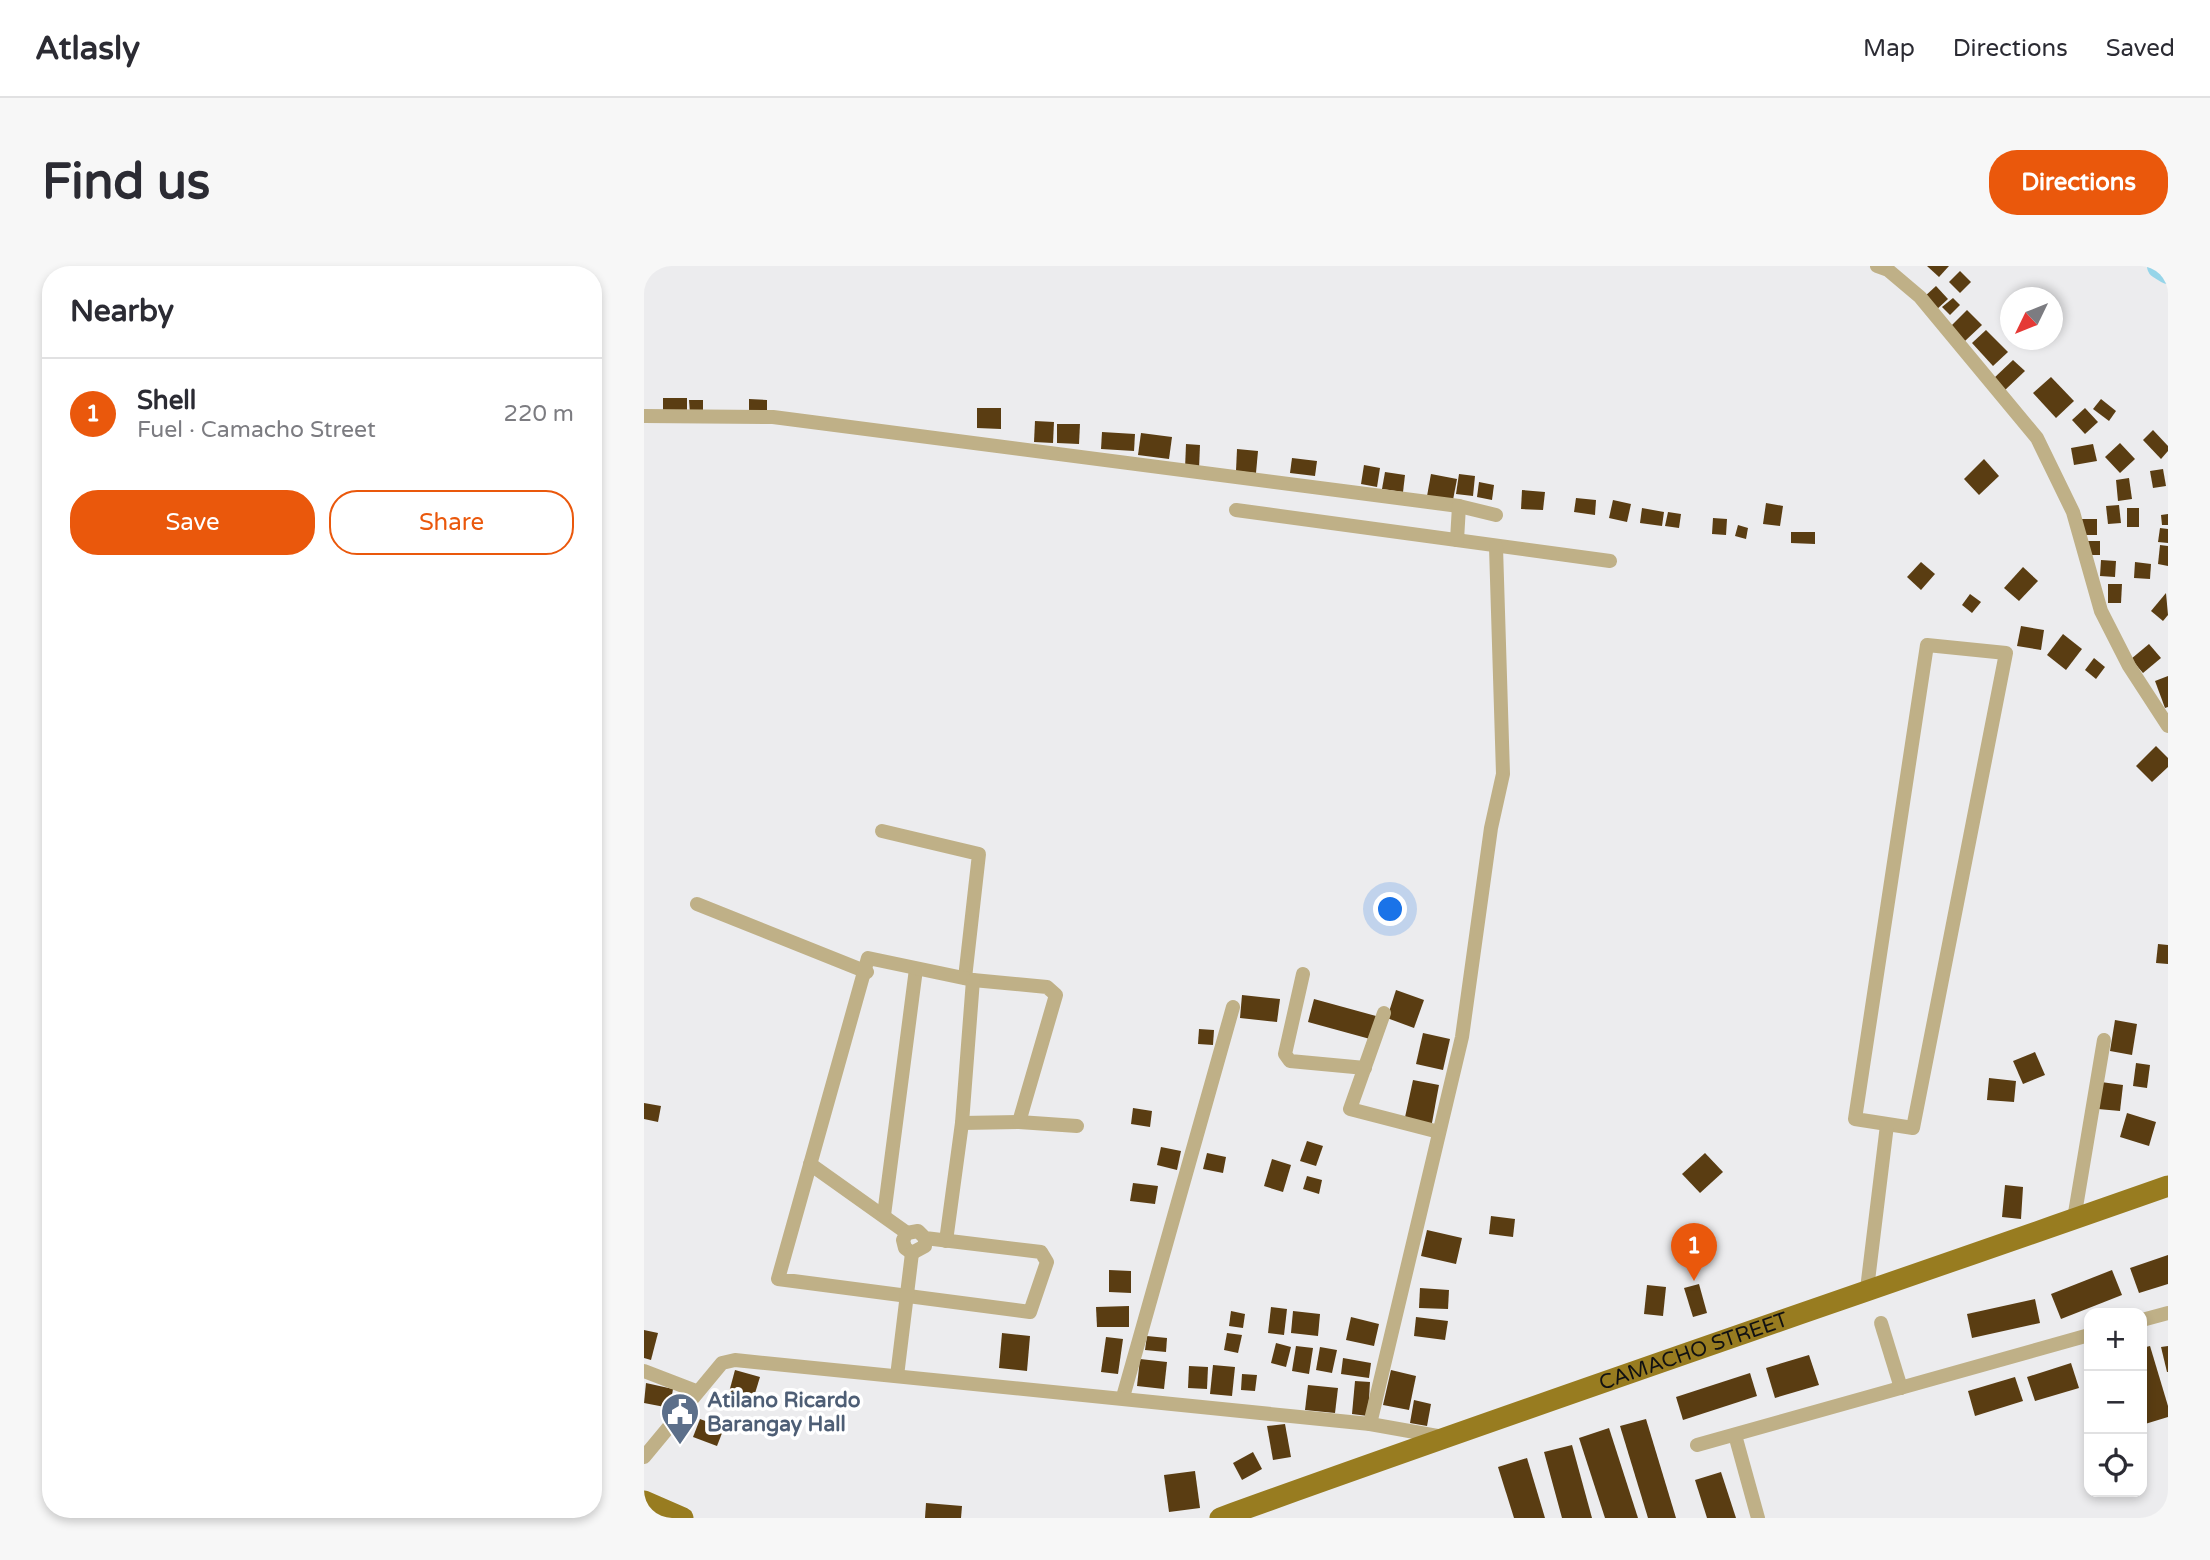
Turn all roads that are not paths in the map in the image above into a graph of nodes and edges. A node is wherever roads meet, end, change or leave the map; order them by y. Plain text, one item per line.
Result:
1 (1877, 266) edge
2 (644, 416) edge
3 (1459, 506) junction
4 (1236, 510) dead end
5 (1496, 514) dead end
6 (1457, 540) junction
7 (1496, 547) junction
8 (1610, 561) dead end
9 (2168, 726) edge
10 (882, 831) dead end
11 (697, 904) dead end
12 (916, 969) junction
13 (867, 972) junction
14 (1303, 974) dead end
15 (969, 979) junction
16 (1233, 1007) dead end
17 (1384, 1013) dead end
18 (2104, 1040) dead end
19 (1364, 1068) junction
20 (1020, 1122) junction
21 (962, 1123) junction
22 (1887, 1125) junction
23 (1077, 1126) dead end
24 (1439, 1132) junction
25 (810, 1164) junction
26 (2168, 1186) edge
27 (884, 1215) junction
28 (2074, 1219) junction
29 (907, 1233) junction
30 (925, 1238) junction
31 (946, 1241) junction
32 (912, 1253) junction
33 (1867, 1289) junction
34 (906, 1296) junction
35 (2168, 1313) edge
36 (2147, 1319) edge
37 (1881, 1323) dead end
38 (2084, 1336) edge
39 (644, 1371) edge
40 (897, 1376) junction
41 (1901, 1388) junction
42 (696, 1391) junction
43 (1123, 1397) junction
44 (1370, 1423) junction
45 (1735, 1435) junction
46 (1444, 1437) junction
47 (1697, 1445) dead end
48 (644, 1457) edge
49 (644, 1501) edge
50 (683, 1518) edge
51 (1220, 1518) edge
52 (1758, 1518) edge

1 - 9 street
2 - 3 street
3 - 5 street
3 - 6 street
4 - 6 street
6 - 7 street
7 - 8 street
7 - 24 street
10 - 15 street
11 - 13 street
12 - 13 street
12 - 15 street
12 - 27 street
13 - 25 street
14 - 19 street
15 - 20 street
15 - 21 street
16 - 43 street
17 - 19 street
18 - 28 street
19 - 24 street
20 - 21 street
20 - 23 street
21 - 31 street
22 - 22 street
22 - 33 street
24 - 44 street
25 - 27 street
25 - 34 street
26 - 28 main road, CAMACHO STREET
27 - 29 street
28 - 33 main road, CAMACHO STREET
29 - 30 street
29 - 32 street
30 - 31 street
30 - 32 street
31 - 34 street
32 - 34 street
33 - 46 main road, CAMACHO STREET
34 - 40 street
35 - 36 street
37 - 41 street
38 - 41 street
39 - 42 street
40 - 42 street
40 - 43 street
41 - 45 street
42 - 48 street
43 - 44 street
44 - 46 street
45 - 47 street
45 - 52 street
46 - 51 main road, CAMACHO STREET
49 - 50 main road

